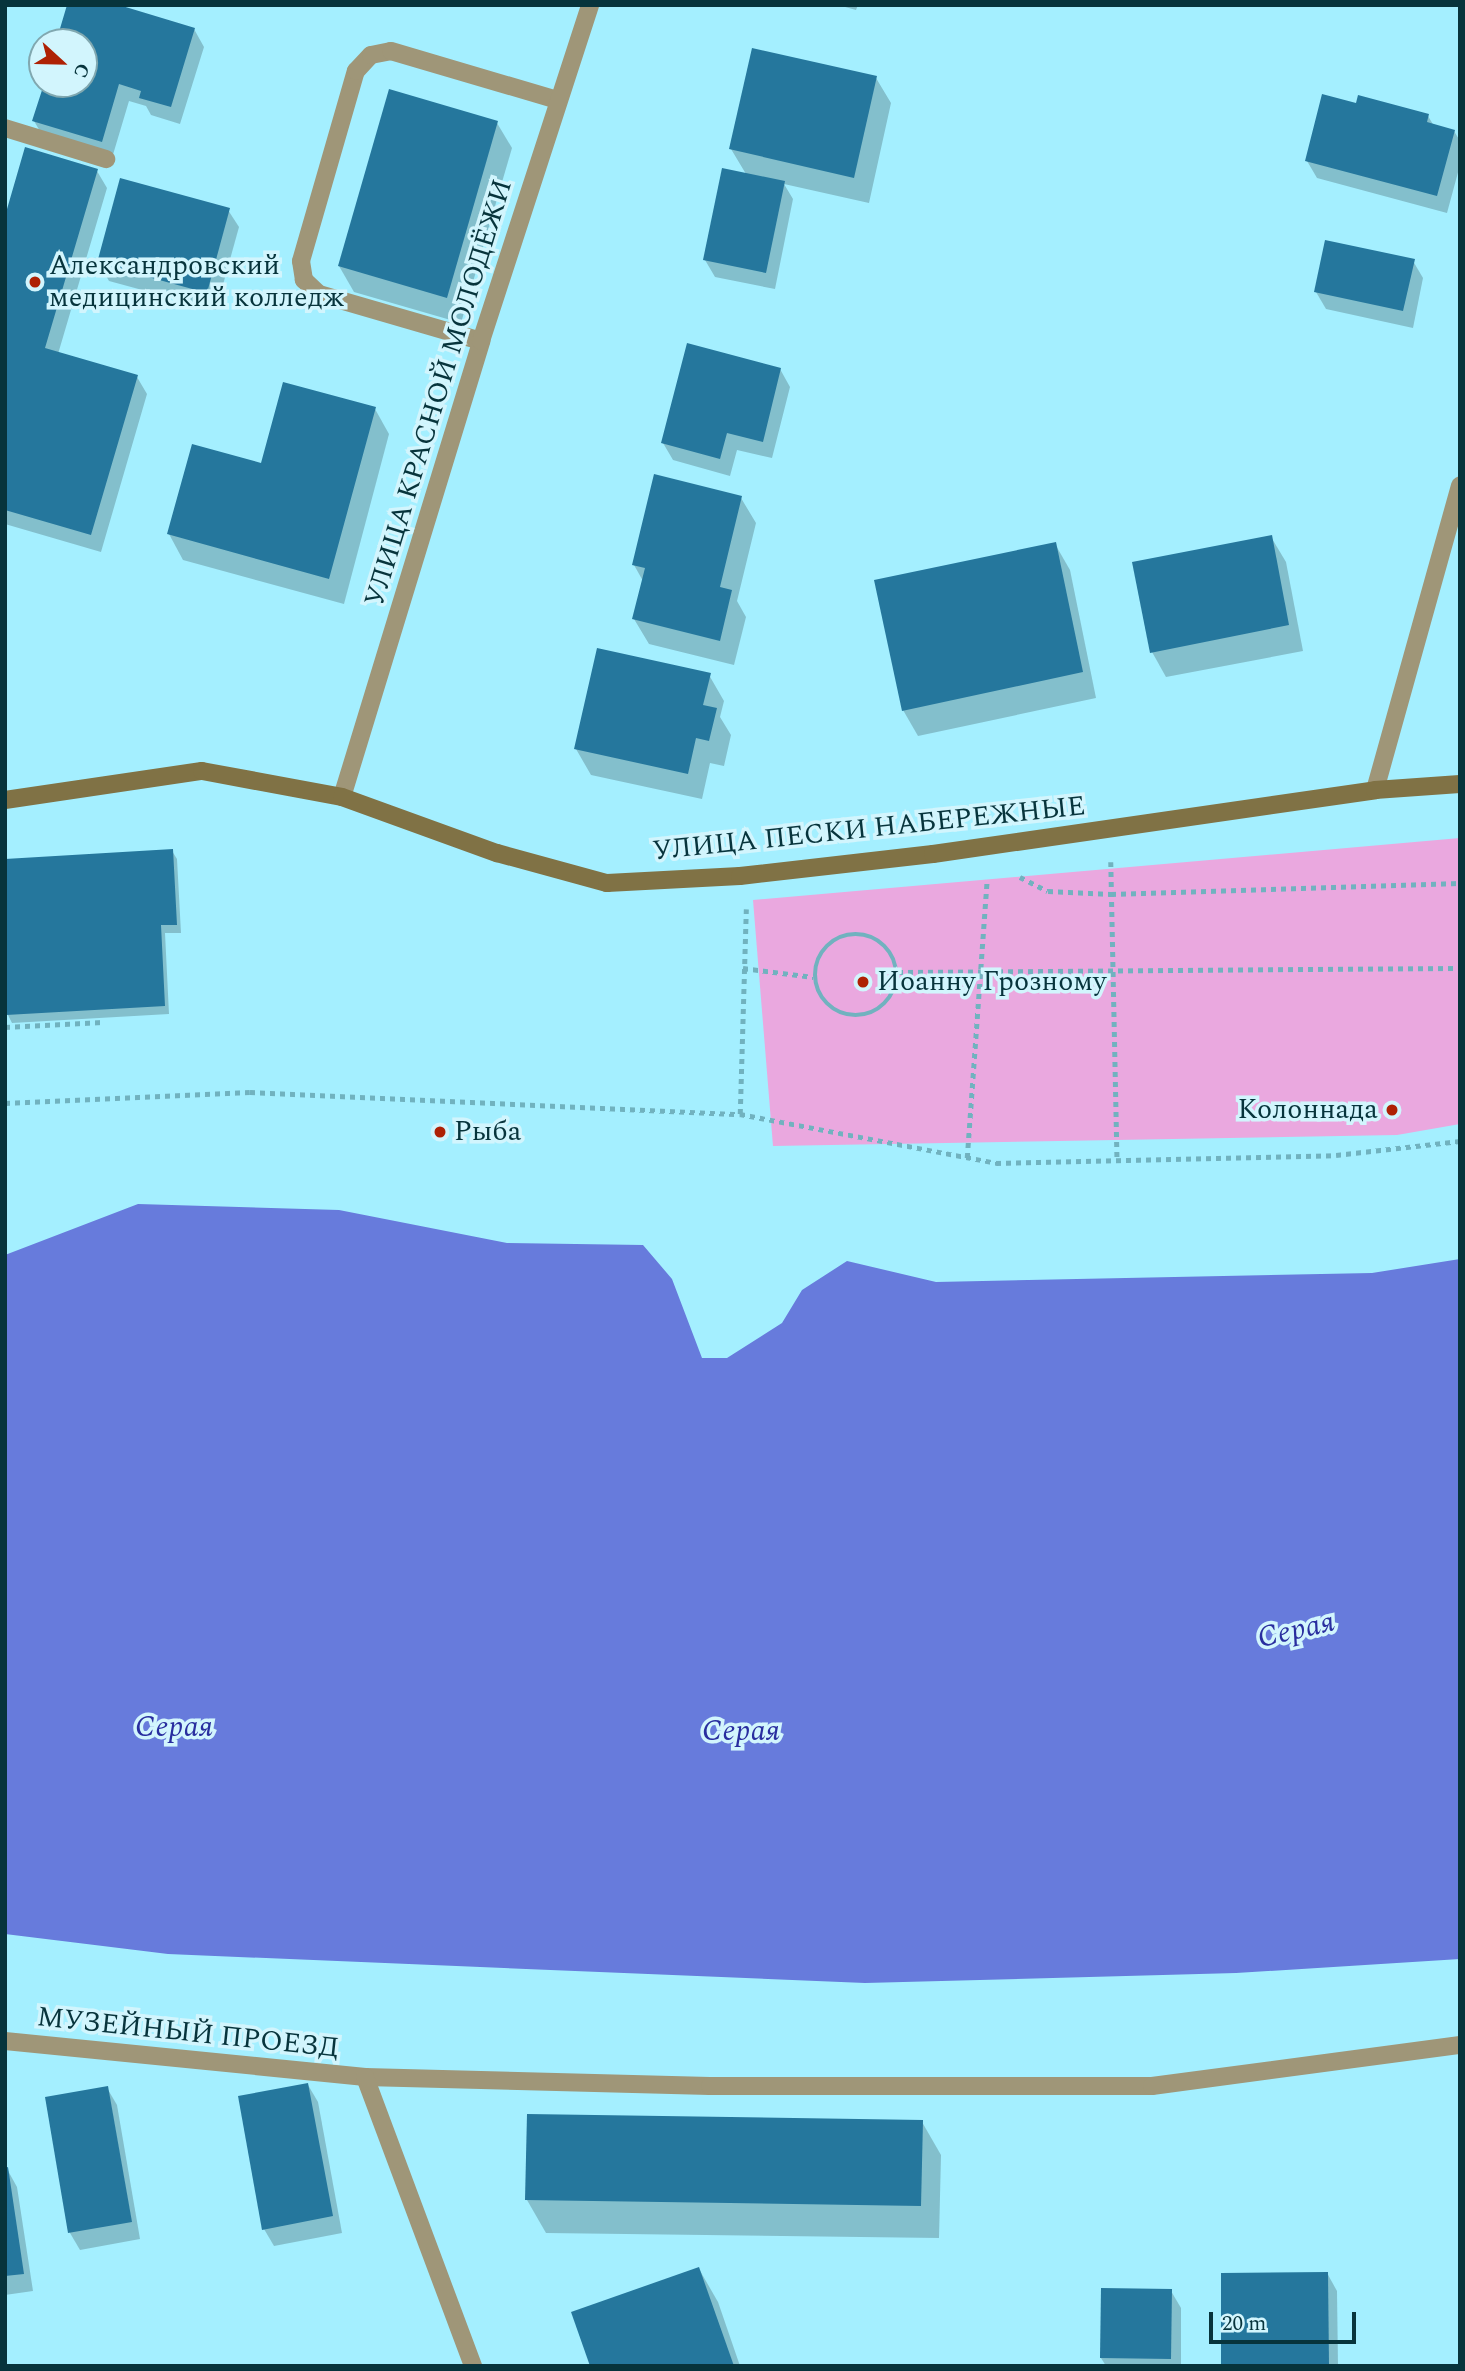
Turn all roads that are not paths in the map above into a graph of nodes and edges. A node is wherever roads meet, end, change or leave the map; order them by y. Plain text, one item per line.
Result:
1 (590, 5) edge
2 (557, 100) junction
3 (5, 128) edge
4 (106, 159) dead end
5 (481, 341) junction
6 (1460, 486) edge
7 (1460, 784) edge
8 (1375, 790) junction
9 (342, 797) junction
10 (5, 800) edge
11 (5, 2041) edge
12 (1460, 2045) edge
13 (365, 2077) junction
14 (473, 2366) edge

1 - 2 street, УЛИЦА КРАСНОЙ МОЛОДЁЖИ
2 - 5 street, УЛИЦА КРАСНОЙ МОЛОДЁЖИ
2 - 5 street
3 - 4 street
5 - 9 street, УЛИЦА КРАСНОЙ МОЛОДЁЖИ
6 - 8 street
7 - 8 main road, УЛИЦА ПЕСКИ НАБЕРЕЖНЫЕ
8 - 9 main road, УЛИЦА ПЕСКИ НАБЕРЕЖНЫЕ
9 - 10 main road, УЛИЦА ПЕСКИ НАБЕРЕЖНЫЕ
11 - 13 street, МУЗЕЙНЫЙ ПРОЕЗД
12 - 13 street, МУЗЕЙНЫЙ ПРОЕЗД
13 - 14 street

